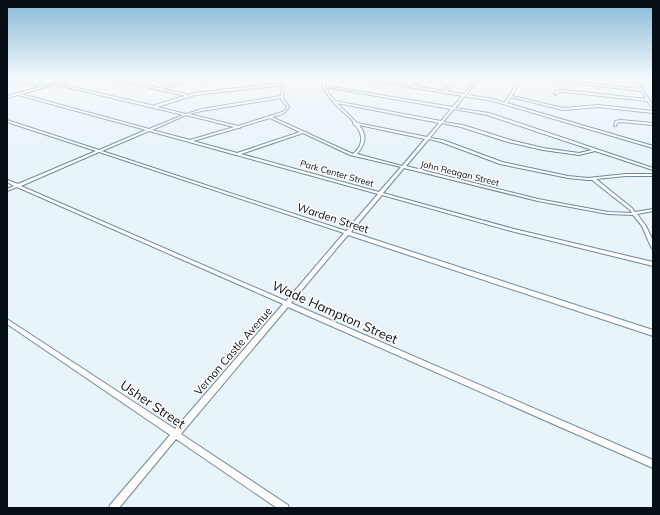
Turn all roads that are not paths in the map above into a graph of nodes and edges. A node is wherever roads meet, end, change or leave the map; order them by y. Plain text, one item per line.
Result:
1 (51, 103) edge
2 (138, 103) edge
3 (167, 103) edge
4 (250, 103) edge
5 (285, 103) edge
6 (336, 103) edge
7 (341, 103) edge
8 (424, 103) edge
9 (458, 103) edge
10 (505, 103) edge
11 (539, 103) edge
12 (155, 107) junction
13 (454, 108) junction
14 (653, 112) edge
15 (187, 114) junction
16 (270, 118) junction
17 (7, 121) edge
18 (442, 122) junction
19 (354, 123) junction
20 (653, 124) edge
21 (614, 125) dead end
22 (239, 127) junction
23 (148, 130) junction
24 (303, 132) junction
25 (428, 138) junction
26 (189, 141) junction
27 (653, 147) edge
28 (594, 150) junction
29 (98, 151) junction
30 (238, 154) junction
31 (354, 155) junction
32 (403, 168) junction
33 (653, 169) edge
34 (653, 175) edge
35 (593, 179) junction
36 (7, 181) edge
37 (17, 185) junction
38 (7, 190) edge
39 (380, 194) junction
40 (653, 210) edge
41 (635, 213) junction
42 (347, 232) junction
43 (653, 247) edge
44 (653, 264) edge
45 (287, 303) junction
46 (7, 321) edge
47 (653, 333) edge
48 (176, 434) junction
49 (653, 464) edge
50 (113, 508) edge
51 (285, 508) edge

1 - 23 street, Park Center Street
2 - 12 street
3 - 12 street
4 - 15 street
5 - 16 street
6 - 19 street
7 - 18 street
8 - 13 street
9 - 13 street, Vernon Castle Avenue
10 - 27 main road
11 - 14 street
12 - 15 street
13 - 18 street, Vernon Castle Avenue
13 - 28 street
15 - 22 street
15 - 23 street
16 - 22 street
16 - 24 street, John Reagan Street
17 - 29 street, Warden Street
18 - 25 street, Vernon Castle Avenue
18 - 28 street
19 - 25 street
19 - 31 street
20 - 21 street
22 - 26 street
23 - 26 street, Park Center Street
23 - 29 street
24 - 30 street
24 - 31 street, John Reagan Street
25 - 32 street, Vernon Castle Avenue
25 - 35 street
26 - 30 street, Park Center Street
28 - 33 street
29 - 37 street
29 - 42 street, Warden Street
30 - 39 street, Park Center Street
31 - 32 street, John Reagan Street
32 - 39 street, Vernon Castle Avenue
32 - 41 street, John Reagan Street
34 - 35 street
35 - 41 street
36 - 37 street, Wade Hampton Street
37 - 38 street
37 - 45 street, Wade Hampton Street
39 - 42 street, Vernon Castle Avenue
39 - 44 street, Park Center Street
40 - 41 street, John Reagan Street
41 - 43 street
42 - 45 street, Vernon Castle Avenue
42 - 47 street, Warden Street
45 - 48 street, Vernon Castle Avenue
45 - 49 street, Wade Hampton Street
46 - 48 street, Usher Street
48 - 50 street, Vernon Castle Avenue
48 - 51 street, Usher Street

